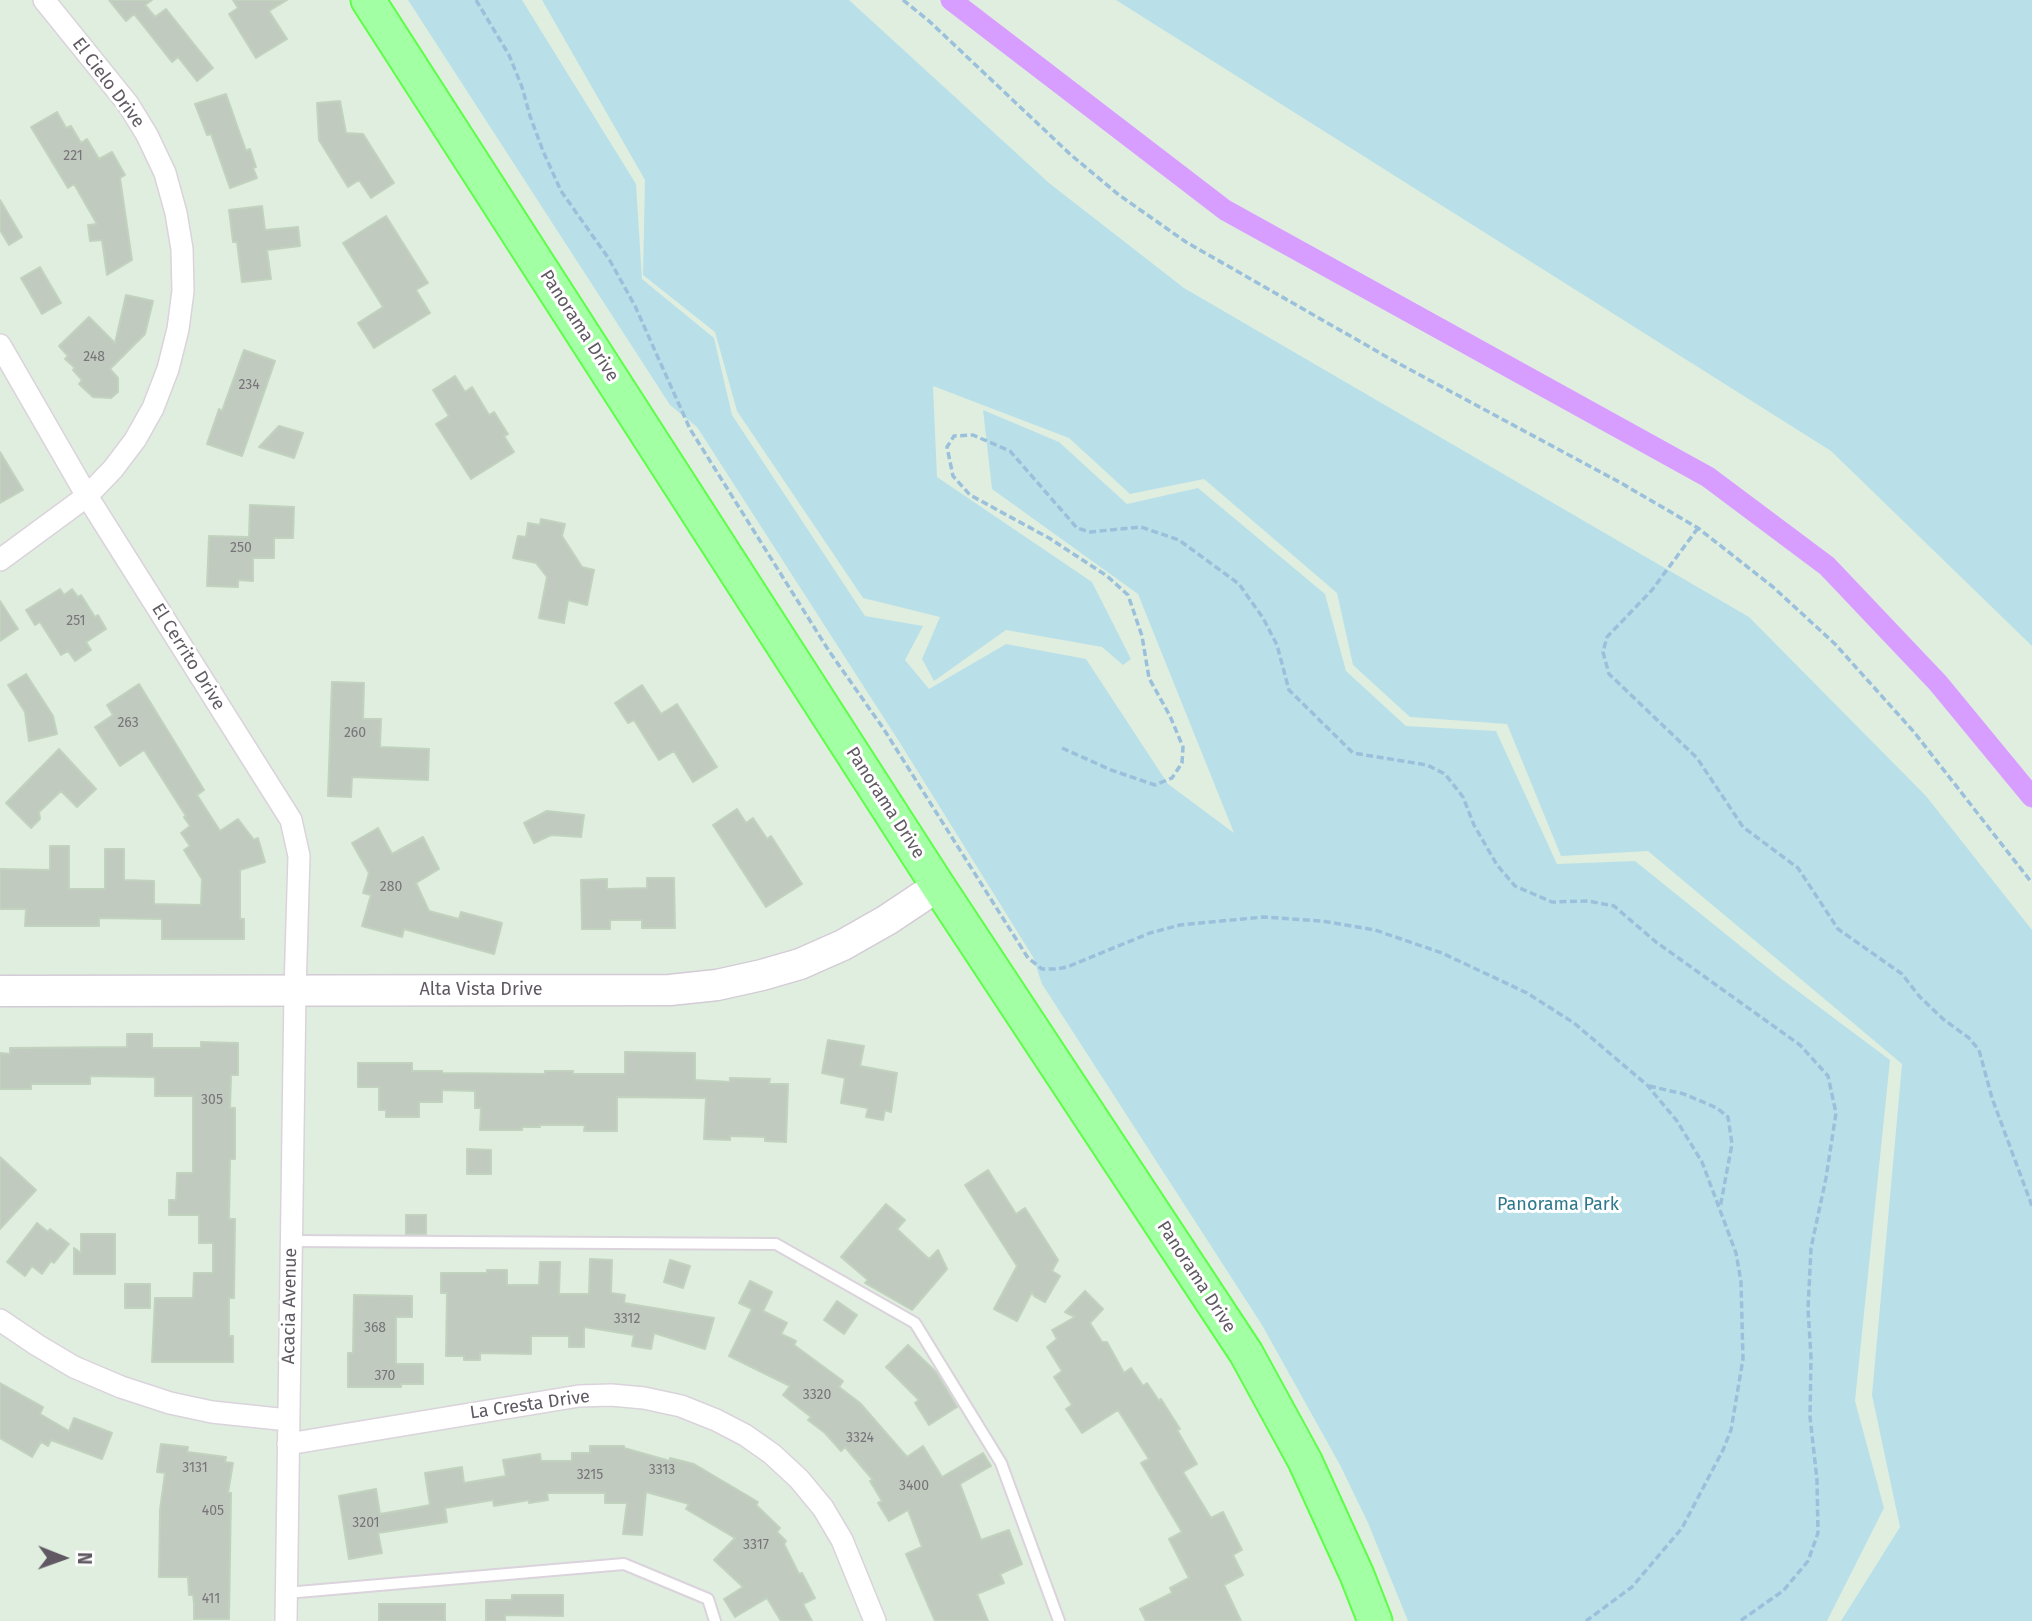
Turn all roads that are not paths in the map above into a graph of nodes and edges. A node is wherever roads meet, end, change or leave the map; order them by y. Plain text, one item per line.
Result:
1 (44, 0) edge
2 (368, 0) edge
3 (0, 345) edge
4 (87, 496) junction
5 (0, 560) edge
6 (938, 886) junction
7 (0, 991) edge
8 (295, 991) junction
9 (291, 1241) junction
10 (0, 1320) edge
11 (288, 1420) junction
12 (288, 1444) junction
13 (286, 1593) junction
14 (286, 1621) edge
15 (715, 1621) edge
16 (875, 1621) edge
17 (1059, 1621) edge
18 (1375, 1621) edge

1 - 4 street, El Cielo Drive
2 - 6 main road, Panorama Drive
3 - 4 street, El Cerrito Drive
4 - 5 street, El Cielo Drive
4 - 8 street, El Cerrito Drive
6 - 8 street, Alta Vista Drive
6 - 18 main road, Panorama Drive
7 - 8 street, Alta Vista Drive
8 - 9 street, Acacia Avenue
9 - 11 street, Acacia Avenue
9 - 17 lane
10 - 11 street
11 - 12 street, Acacia Avenue
12 - 13 street, Acacia Avenue
12 - 16 street, La Cresta Drive
13 - 14 street, Acacia Avenue
13 - 15 lane

